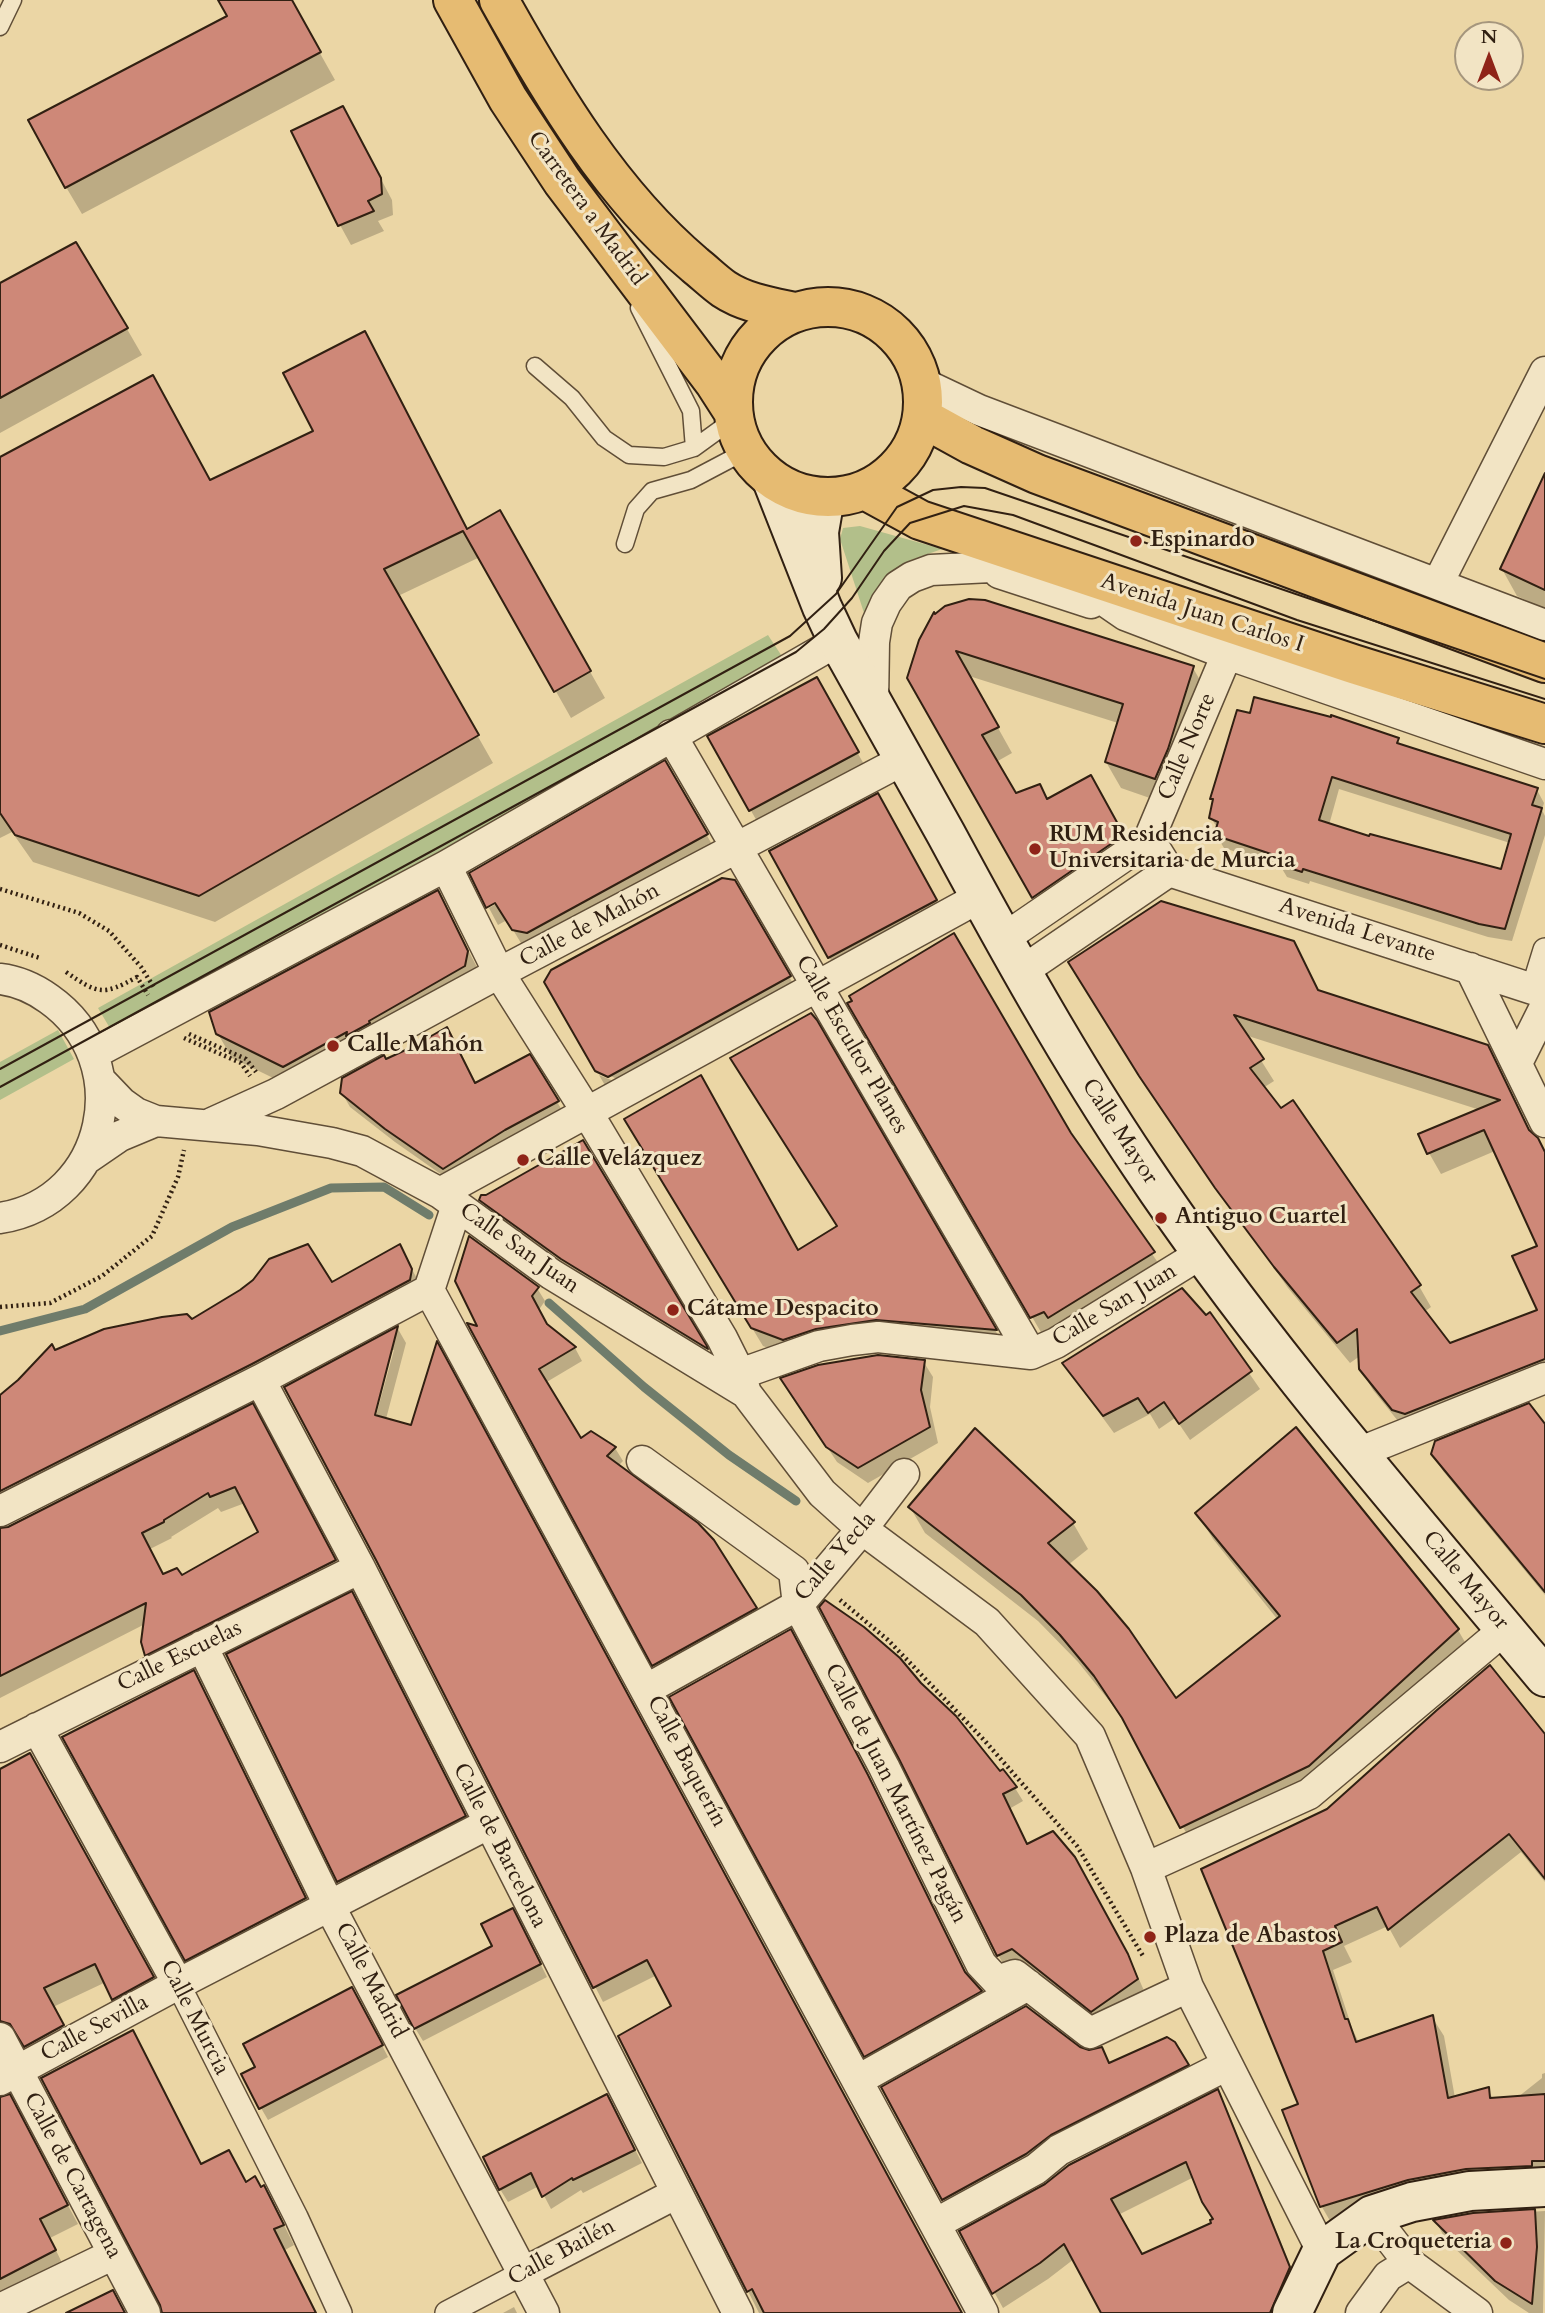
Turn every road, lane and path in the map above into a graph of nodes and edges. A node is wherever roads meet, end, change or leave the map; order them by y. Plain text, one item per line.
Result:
1 (13, 0) edge
2 (453, 0) edge
3 (499, 0) edge
4 (0, 27) edge
5 (600, 231) junction
6 (795, 312) junction
7 (535, 366) dead end
8 (1545, 372) edge
9 (922, 400) junction
10 (737, 427) junction
11 (694, 448) junction
12 (772, 480) junction
13 (865, 490) junction
14 (825, 497) junction
15 (625, 544) dead end
16 (1051, 564) junction
17 (982, 568) junction
18 (1438, 583) junction
19 (1125, 615) junction
20 (1545, 625) edge
21 (838, 640) junction
22 (1227, 654) junction
23 (1545, 663) edge
24 (873, 703) junction
25 (1545, 724) edge
26 (671, 735) junction
27 (905, 759) junction
28 (1545, 764) edge
29 (1149, 839) junction
30 (737, 848) junction
31 (446, 866) junction
32 (1169, 870) junction
33 (980, 897) junction
34 (1003, 939) junction
35 (1545, 950) edge
36 (1470, 968) junction
37 (1021, 972) junction
38 (499, 973) junction
39 (0, 979) edge
40 (817, 986) junction
41 (1541, 997) edge
42 (1517, 1063) junction
43 (97, 1067) junction
44 (275, 1094) junction
45 (587, 1112) junction
46 (156, 1121) junction
47 (1545, 1122) edge
48 (199, 1124) junction
49 (289, 1135) junction
50 (85, 1160) junction
51 (448, 1199) junction
52 (0, 1218) edge
53 (1202, 1253) junction
54 (429, 1290) junction
55 (0, 1307) edge
56 (1031, 1354) junction
57 (1545, 1378) edge
58 (260, 1380) junction
59 (743, 1383) junction
60 (1358, 1453) junction
61 (642, 1461) dead end
62 (904, 1474) dead end
63 (0, 1511) edge
64 (862, 1529) junction
65 (360, 1568) junction
66 (838, 1589) dead end
67 (797, 1605) junction
68 (1505, 1629) junction
69 (202, 1646) junction
70 (1545, 1676) edge
71 (647, 1689) junction
72 (37, 1728) junction
73 (0, 1747) edge
74 (488, 1825) junction
75 (1146, 1868) junction
76 (330, 1907) junction
77 (178, 1984) junction
78 (1028, 1985) junction
79 (1176, 1993) junction
80 (0, 2038) edge
81 (1227, 2064) junction
82 (8, 2076) edge
83 (858, 2080) junction
84 (1545, 2188) edge
85 (677, 2193) junction
86 (1372, 2216) junction
87 (935, 2224) junction
88 (1322, 2251) junction
89 (114, 2254) junction
90 (1409, 2263) junction
91 (523, 2273) junction
92 (0, 2309) edge
93 (145, 2313) edge
94 (340, 2313) edge
95 (446, 2313) edge
96 (544, 2313) edge
97 (737, 2313) edge
98 (983, 2313) edge
99 (1292, 2313) edge
100 (1361, 2313) edge
101 (1478, 2313) edge

1 - 4 lane
2 - 5 main road, Carretera a Madrid
3 - 6 main road, Carretera a Madrid
5 - 10 main road, Carretera a Madrid
5 - 11 lane
6 - 9 main road
6 - 10 main road
7 - 11 lane
8 - 18 street
9 - 13 main road
9 - 18 street
9 - 23 main road
10 - 11 lane
10 - 12 main road
10 - 15 lane
12 - 14 main road
12 - 21 main road
13 - 14 main road
13 - 16 main road, Avenida Juan Carlos I
14 - 21 main road
16 - 17 street
16 - 19 street
16 - 25 main road, Avenida Juan Carlos I
17 - 19 street
17 - 24 street
18 - 20 street
19 - 22 street
21 - 24 main road, Calle Mayor
21 - 26 street
22 - 28 street
22 - 29 street, Calle Norte
24 - 27 main road, Calle Mayor
26 - 30 street, Calle Escultor Planes
26 - 31 street
27 - 30 street, Calle de Mahón
27 - 33 main road, Calle Mayor
29 - 32 street
29 - 34 street
30 - 38 street, Calle de Mahón
30 - 40 street, Calle Escultor Planes
31 - 38 street
31 - 43 street
32 - 36 street, Avenida Levante
32 - 37 street
33 - 34 main road, Calle Mayor
33 - 40 street
34 - 37 main road, Calle Mayor
35 - 41 street
36 - 41 street, Avenida Levante
36 - 42 street
37 - 53 main road, Calle Mayor
38 - 44 street, Calle de Mahón
38 - 45 street
39 - 43 street, Calle San Juan
40 - 45 street
40 - 56 street, Calle Escultor Planes
41 - 42 street
42 - 47 street
43 - 46 street, Calle San Juan
43 - 50 street
44 - 48 street, Calle de Mahón
44 - 49 street
45 - 51 street
45 - 59 street
46 - 48 street, Calle San Juan
46 - 50 street, Calle San Juan
48 - 49 street, Calle San Juan
48 - 55 path
49 - 51 street, Calle San Juan
50 - 52 street
51 - 54 street
51 - 59 street, Calle San Juan
53 - 56 street, Calle San Juan
53 - 60 main road, Calle Mayor
54 - 58 street
54 - 71 street, Calle Baquerín
56 - 59 street, Calle San Juan
57 - 60 street
58 - 63 street
58 - 65 street, Calle de Barcelona
59 - 64 street, Calle San Juan
60 - 68 main road, Calle Mayor
61 - 67 street, Calle de Juan Martínez Pagán
62 - 64 street, Calle Yecla
64 - 67 street, Calle Yecla
64 - 75 street, Calle San Juan
65 - 69 street, Calle Escuelas
65 - 74 street, Calle de Barcelona
66 - 79 path
67 - 71 street, Calle Yecla
67 - 78 street, Calle de Juan Martínez Pagán
68 - 70 main road, Calle Mayor
68 - 75 street
69 - 72 street, Calle Escuelas
69 - 76 street, Calle Madrid
71 - 83 street, Calle Baquerín
72 - 73 street, Calle Escuelas
72 - 77 street, Calle Murcia
74 - 76 street, Calle Sevilla
74 - 85 street, Calle de Barcelona
75 - 79 street, Calle San Juan
76 - 77 street, Calle Sevilla
76 - 91 street, Calle Madrid
77 - 82 street, Calle Sevilla
77 - 94 street, Calle Murcia
78 - 79 street
78 - 83 street
79 - 81 street, Calle San Juan
80 - 82 street, Calle de Cartagena
81 - 87 street
81 - 88 street, Calle San Juan
82 - 89 street, Calle de Cartagena
83 - 87 street, Calle Baquerín
84 - 86 main road
85 - 91 street, Calle Bailén
85 - 97 street, Calle de Barcelona
86 - 88 main road
86 - 90 street
87 - 98 street, Calle Baquerín
88 - 99 main road
89 - 92 street
89 - 93 street, Calle de Cartagena
90 - 100 street
90 - 101 street
91 - 95 street, Calle Bailén
91 - 96 street, Calle Madrid

